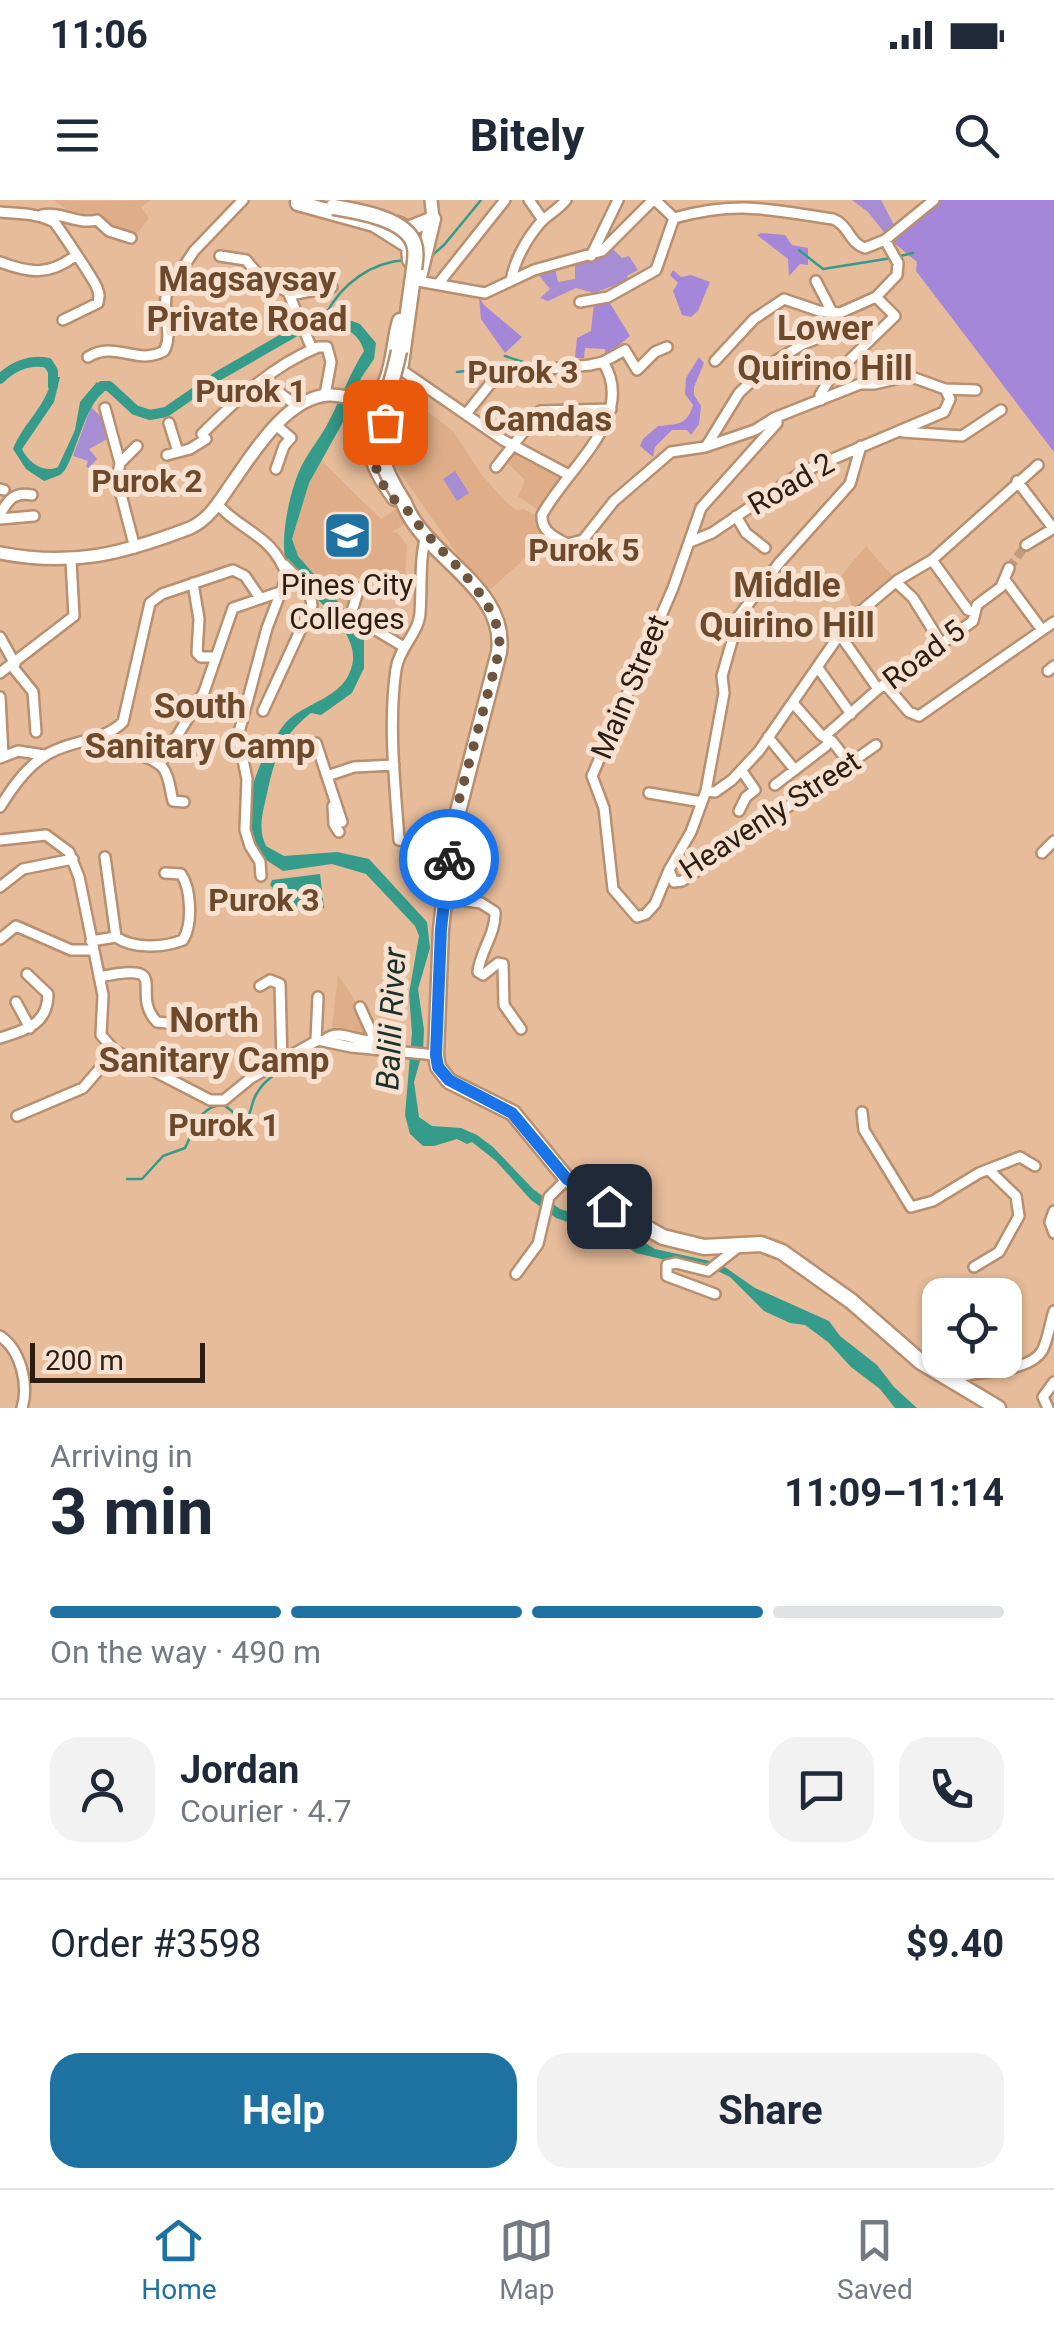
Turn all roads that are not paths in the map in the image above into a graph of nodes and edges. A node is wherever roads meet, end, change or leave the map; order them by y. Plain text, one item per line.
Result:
1 (244, 200) edge
2 (282, 200) edge
3 (431, 200) edge
4 (505, 200) edge
5 (529, 200) edge
6 (566, 200) edge
7 (618, 200) edge
8 (654, 200) edge
9 (934, 200) edge
10 (298, 204) junction
11 (0, 212) edge
12 (40, 216) junction
13 (674, 218) junction
14 (542, 220) junction
15 (428, 228) junction
16 (131, 238) dead end
17 (884, 240) junction
18 (75, 256) junction
19 (220, 256) dead end
20 (591, 256) junction
21 (0, 262) edge
22 (414, 262) junction
23 (511, 281) junction
24 (816, 281) dead end
25 (439, 284) junction
26 (332, 287) dead end
27 (290, 295) junction
28 (876, 296) junction
29 (580, 302) dead end
30 (836, 312) junction
31 (63, 320) dead end
32 (404, 332) junction
33 (667, 348) dead end
34 (312, 349) junction
35 (88, 357) dead end
36 (715, 361) dead end
37 (603, 362) junction
38 (400, 369) junction
39 (945, 389) junction
40 (252, 390) junction
41 (976, 390) dead end
42 (332, 395) junction
43 (820, 400) junction
44 (375, 406) junction
45 (298, 407) junction
46 (105, 408) dead end
47 (611, 409) junction
48 (1002, 410) dead end
49 (466, 414) junction
50 (776, 419) junction
51 (169, 422) dead end
52 (277, 426) junction
53 (896, 433) junction
54 (512, 445) junction
55 (137, 446) dead end
56 (861, 446) junction
57 (705, 447) junction
58 (178, 452) junction
59 (166, 455) dead end
60 (120, 463) junction
61 (1038, 464) dead end
62 (496, 468) dead end
63 (276, 469) dead end
64 (569, 475) junction
65 (1017, 481) junction
66 (32, 495) dead end
67 (218, 504) junction
68 (405, 506) junction
69 (34, 516) dead end
70 (736, 516) junction
71 (0, 517) edge
72 (1054, 528) edge
73 (426, 536) junction
74 (690, 542) junction
75 (1026, 545) tunnel mouth
76 (135, 548) junction
77 (765, 548) dead end
78 (442, 551) junction
79 (0, 554) edge
80 (932, 560) junction
81 (71, 561) junction
82 (282, 562) junction
83 (1010, 568) tunnel mouth
84 (1005, 580) junction
85 (896, 582) junction
86 (194, 583) junction
87 (358, 588) dead end
88 (284, 591) junction
89 (260, 598) junction
90 (974, 616) junction
91 (1054, 622) edge
92 (1042, 630) junction
93 (840, 636) junction
94 (0, 638) edge
95 (941, 643) junction
96 (404, 647) junction
97 (216, 657) junction
98 (14, 665) junction
99 (818, 668) junction
100 (0, 673) edge
101 (882, 687) junction
102 (0, 697) edge
103 (793, 704) junction
104 (263, 710) dead end
105 (851, 714) junction
106 (1, 722) edge
107 (36, 732) dead end
108 (768, 737) junction
109 (827, 738) junction
110 (316, 743) dead end
111 (876, 745) dead end
112 (101, 750) dead end
113 (44, 756) junction
114 (2, 757) edge
115 (160, 764) junction
116 (850, 764) junction
117 (394, 766) junction
118 (798, 767) junction
119 (742, 771) junction
120 (327, 776) junction
121 (774, 785) dead end
122 (814, 786) junction
123 (650, 793) dead end
124 (713, 794) junction
125 (184, 802) dead end
126 (702, 802) junction
127 (0, 807) edge
128 (738, 811) dead end
129 (341, 827) dead end
130 (0, 840) edge
131 (1054, 841) edge
132 (450, 852) junction
133 (1042, 853) dead end
134 (104, 857) dead end
135 (73, 859) junction
136 (669, 870) junction
137 (165, 873) dead end
138 (262, 876) dead end
139 (0, 887) edge
140 (444, 898) junction
141 (116, 937) junction
142 (0, 939) edge
143 (92, 946) junction
144 (27, 974) dead end
145 (100, 977) junction
146 (260, 986) dead end
147 (318, 998) dead end
148 (16, 1002) dead end
149 (360, 1006) dead end
150 (166, 1023) dead end
151 (30, 1028) junction
152 (520, 1030) dead end
153 (0, 1038) edge
154 (321, 1040) junction
155 (366, 1043) junction
156 (116, 1051) junction
157 (429, 1056) junction
158 (282, 1063) junction
159 (862, 1112) dead end
160 (18, 1116) dead end
161 (1035, 1166) dead end
162 (989, 1170) junction
163 (567, 1179) junction
164 (1054, 1210) edge
165 (1054, 1232) edge
166 (732, 1250) junction
167 (974, 1267) dead end
168 (516, 1274) dead end
169 (715, 1294) dead end
170 (1054, 1311) edge
171 (0, 1336) edge
172 (950, 1380) junction
173 (1054, 1382) edge
174 (22, 1408) edge
175 (998, 1408) edge
176 (1048, 1408) edge

1 - 35 street
2 - 10 highway
3 - 15 main road
4 - 25 street
5 - 14 street
6 - 14 street
7 - 20 street
8 - 13 street
8 - 20 street
9 - 17 street
10 - 15 highway
10 - 22 highway
10 - 32 highway, bridge
11 - 12 street
12 - 16 street
12 - 18 street
13 - 17 street
13 - 29 street
14 - 23 street
15 - 22 highway
15 - 22 highway
17 - 28 street
18 - 21 street
18 - 31 street
19 - 27 street
20 - 23 street
22 - 25 street
22 - 32 highway
22 - 32 highway
23 - 25 street
24 - 30 street
26 - 27 street
27 - 34 street
28 - 30 street
28 - 43 street
30 - 36 street
30 - 57 street
32 - 38 highway
32 - 44 highway
32 - 68 highway, bridge
33 - 37 street
34 - 40 street
34 - 42 street
37 - 47 street
37 - 49 street
38 - 44 highway
38 - 49 street
39 - 41 street
39 - 43 street
39 - 53 street, Road 2
40 - 45 street
40 - 58 street
42 - 44 main road
42 - 45 main road
43 - 50 street
44 - 68 highway
44 - 78 highway
45 - 52 main road
46 - 60 street
47 - 54 street
47 - 64 street
48 - 53 street
49 - 54 street
50 - 57 street
50 - 74 street, Main Street
51 - 58 street
52 - 63 street
52 - 67 main road
53 - 56 street, Road 2
54 - 62 street
54 - 64 street
55 - 60 street
56 - 70 street, Road 2
56 - 124 street
57 - 64 street
58 - 59 street
60 - 76 street
61 - 65 street
65 - 72 street
65 - 80 street
66 - 71 street
67 - 76 main road
67 - 82 street
68 - 73 highway
69 - 71 street
70 - 74 street, Road 2
70 - 77 street
72 - 75 street
73 - 78 highway
73 - 96 street
74 - 136 street, Main Street
76 - 81 main road
78 - 132 highway
79 - 81 main road
80 - 85 street
80 - 90 street
81 - 98 street
82 - 88 street
82 - 104 street
83 - 84 street, Road 5
84 - 90 street, Road 5
84 - 92 street
85 - 93 street
85 - 95 street
86 - 89 street
86 - 97 street
86 - 113 street
87 - 96 street
88 - 89 street
88 - 138 street
89 - 97 street
90 - 95 street, Road 5
91 - 92 street
92 - 101 street
93 - 99 street
93 - 101 street
94 - 98 street
95 - 101 street, Road 5
96 - 117 street
97 - 115 street
98 - 100 street
98 - 107 street
99 - 103 street
99 - 105 street
101 - 105 street, Road 5
102 - 106 street
103 - 108 street
103 - 109 street
105 - 109 street, Road 5
106 - 114 street
108 - 118 street
108 - 119 street
109 - 116 street
109 - 118 street, Road 5
110 - 120 street
111 - 116 street, Heavenly Street
112 - 115 street
113 - 114 street
113 - 127 street
115 - 125 street
116 - 122 street, Heavenly Street
117 - 120 street
117 - 132 street
118 - 121 street, Road 5
118 - 122 street
119 - 124 street
119 - 128 street
120 - 129 street
122 - 136 street, Heavenly Street
123 - 126 street
124 - 126 street
126 - 136 street
130 - 135 street
131 - 133 street
132 - 140 highway
134 - 141 street
135 - 139 street
135 - 143 street
137 - 141 street
140 - 152 street
140 - 157 highway
141 - 143 street
142 - 143 street
143 - 145 street
144 - 151 street
145 - 150 street
145 - 156 street
146 - 158 street
147 - 154 street
148 - 151 street
149 - 155 street
151 - 153 street
154 - 155 street
154 - 158 street
155 - 157 street
156 - 158 street
156 - 160 street
157 - 163 highway
159 - 162 street
161 - 162 street
162 - 167 street
163 - 166 highway
163 - 168 street
164 - 165 street
166 - 169 street
166 - 172 highway
170 - 172 street
171 - 174 street
172 - 175 highway
173 - 176 street

